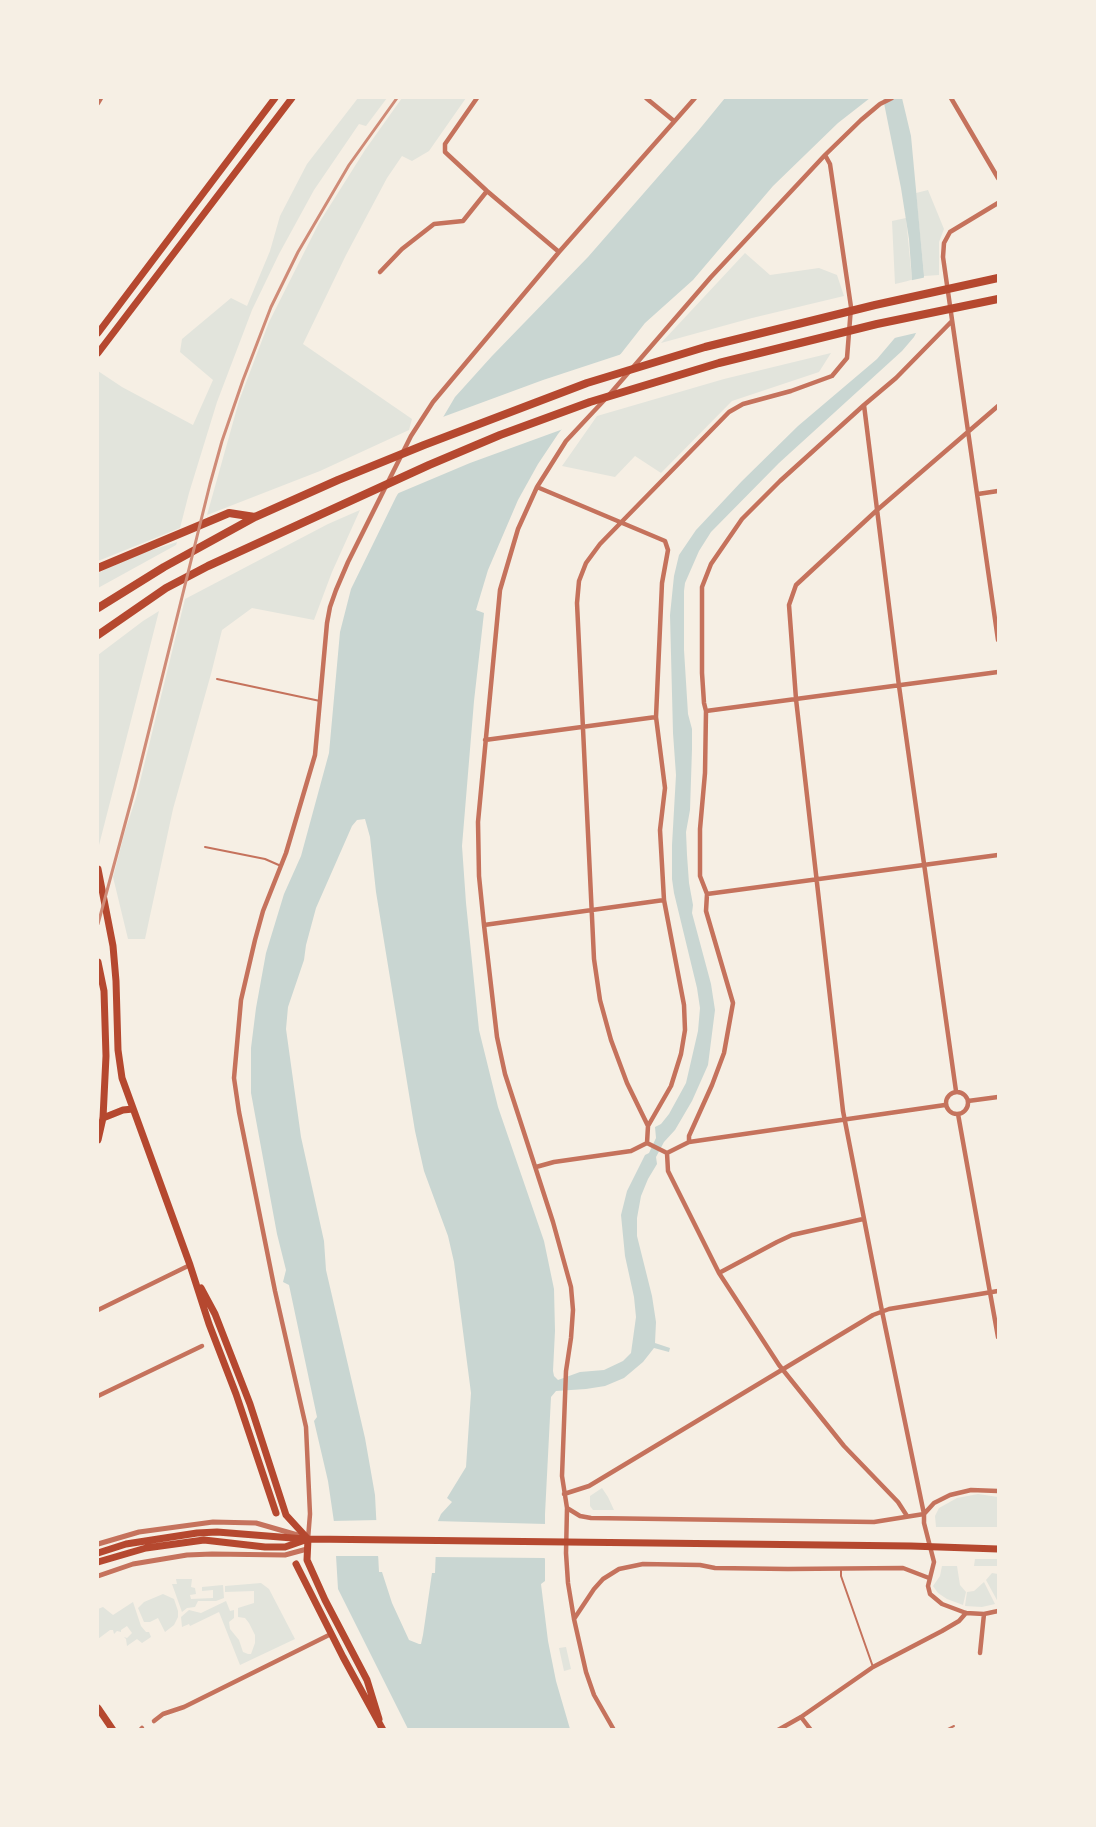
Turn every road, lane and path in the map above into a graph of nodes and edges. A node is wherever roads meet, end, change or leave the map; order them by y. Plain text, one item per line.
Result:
1 (101, 98) edge
2 (275, 98) edge
3 (292, 98) edge
4 (477, 98) edge
5 (646, 98) edge
6 (695, 98) edge
7 (892, 98) edge
8 (951, 98) edge
9 (98, 103) edge
10 (674, 121) junction
11 (825, 155) junction
12 (999, 178) edge
13 (487, 191) junction
14 (999, 203) edge
15 (559, 252) junction
16 (380, 272) dead end
17 (999, 278) edge
18 (999, 298) edge
19 (951, 322) junction
20 (98, 333) edge
21 (98, 353) edge
22 (864, 405) junction
23 (999, 406) edge
24 (968, 431) junction
25 (537, 487) junction
26 (999, 491) edge
27 (978, 494) junction
28 (876, 511) junction
29 (255, 518) junction
30 (620, 523) junction
31 (98, 568) edge
32 (98, 608) edge
33 (98, 635) edge
34 (999, 640) edge
35 (999, 672) edge
36 (217, 679) dead end
37 (899, 686) junction
38 (796, 699) junction
39 (320, 701) junction
40 (706, 711) junction
41 (656, 717) junction
42 (584, 727) junction
43 (485, 740) junction
44 (205, 848) dead end
45 (999, 855) edge
46 (281, 866) junction
47 (923, 866) junction
48 (98, 868) edge
49 (816, 880) junction
50 (707, 894) junction
51 (664, 900) junction
52 (591, 910) junction
53 (484, 926) junction
54 (98, 962) edge
55 (956, 1091) junction
56 (999, 1097) edge
57 (968, 1101) junction
58 (945, 1105) junction
59 (133, 1109) junction
60 (958, 1114) junction
61 (103, 1118) junction
62 (845, 1119) junction
63 (648, 1126) junction
64 (98, 1140) edge
65 (689, 1142) junction
66 (647, 1143) junction
67 (667, 1153) junction
68 (536, 1167) junction
69 (863, 1219) junction
70 (190, 1265) junction
71 (719, 1273) junction
72 (194, 1275) junction
73 (999, 1291) edge
74 (990, 1292) junction
75 (98, 1310) edge
76 (882, 1311) junction
77 (999, 1337) edge
78 (202, 1346) dead end
79 (782, 1371) junction
80 (98, 1396) edge
81 (999, 1491) edge
82 (564, 1494) junction
83 (567, 1508) junction
84 (276, 1513) dead end
85 (924, 1514) junction
86 (907, 1516) junction
87 (308, 1539) junction
88 (98, 1544) edge
89 (930, 1547) junction
90 (307, 1549) junction
91 (999, 1549) edge
92 (98, 1553) edge
93 (98, 1562) edge
94 (296, 1564) dead end
95 (841, 1568) junction
96 (98, 1576) edge
97 (929, 1578) junction
98 (999, 1611) edge
99 (966, 1613) junction
100 (984, 1614) junction
101 (574, 1619) junction
102 (331, 1634) junction
103 (980, 1653) dead end
104 (873, 1667) junction
105 (98, 1708) edge
106 (801, 1717) junction
107 (379, 1719) junction
108 (154, 1721) dead end
109 (954, 1726) dead end
110 (113, 1730) edge
111 (383, 1730) edge
112 (614, 1730) edge
113 (778, 1730) edge
114 (811, 1730) edge
115 (946, 1730) edge

1 - 9 street
2 - 20 main road
3 - 21 main road
4 - 13 street
5 - 10 street
6 - 10 street
7 - 11 street
8 - 12 street
10 - 15 street
11 - 25 street
11 - 30 street
13 - 15 street
13 - 16 street
14 - 19 street
15 - 39 street
17 - 29 highway
18 - 33 highway
19 - 22 street
19 - 24 street
22 - 28 street
22 - 40 street
23 - 24 street
24 - 27 street
24 - 28 street
25 - 30 street
25 - 43 street
26 - 27 street
27 - 34 street
28 - 37 street
28 - 38 street
29 - 31 highway
29 - 32 highway
30 - 41 street
30 - 42 street
35 - 37 street
36 - 39 lane
37 - 38 street
37 - 47 street
38 - 40 street
38 - 49 street
39 - 46 street
40 - 50 street
41 - 42 street
41 - 51 street
42 - 43 street
42 - 52 street
43 - 53 street
44 - 46 lane
45 - 47 street
46 - 87 street
47 - 49 street
47 - 55 street
48 - 59 main road
49 - 50 street
49 - 62 street
50 - 65 street
51 - 52 street
51 - 63 street
52 - 53 street
52 - 63 street
53 - 68 street
54 - 61 main road
55 - 57 street
55 - 58 street
56 - 57 street
57 - 60 street
58 - 60 street
58 - 62 street
59 - 61 main road
59 - 70 main road
60 - 74 street
61 - 64 main road
62 - 65 street
62 - 69 street
63 - 66 street
65 - 67 street
66 - 67 street
66 - 68 street
67 - 71 street
68 - 82 street
69 - 71 street
69 - 76 street
70 - 72 main road
70 - 75 street
71 - 79 street
72 - 84 main road
72 - 87 main road
73 - 74 street
74 - 76 street
74 - 77 street
76 - 79 street
76 - 85 street
78 - 80 street
79 - 82 street
79 - 86 street
81 - 85 street
82 - 83 street
83 - 86 street
83 - 101 street
85 - 86 street
85 - 89 street
87 - 88 street
87 - 89 main road
87 - 90 main road
87 - 92 main road
87 - 93 main road
89 - 91 main road
89 - 97 street
90 - 96 street
90 - 107 main road
94 - 102 main road
95 - 97 street
95 - 101 street
95 - 104 lane
97 - 99 street
98 - 100 street
99 - 100 street
99 - 104 street
100 - 103 street
101 - 112 street
102 - 107 main road
102 - 108 street
104 - 106 street
105 - 110 main road
106 - 113 street
106 - 114 street
107 - 111 main road
109 - 115 lane

